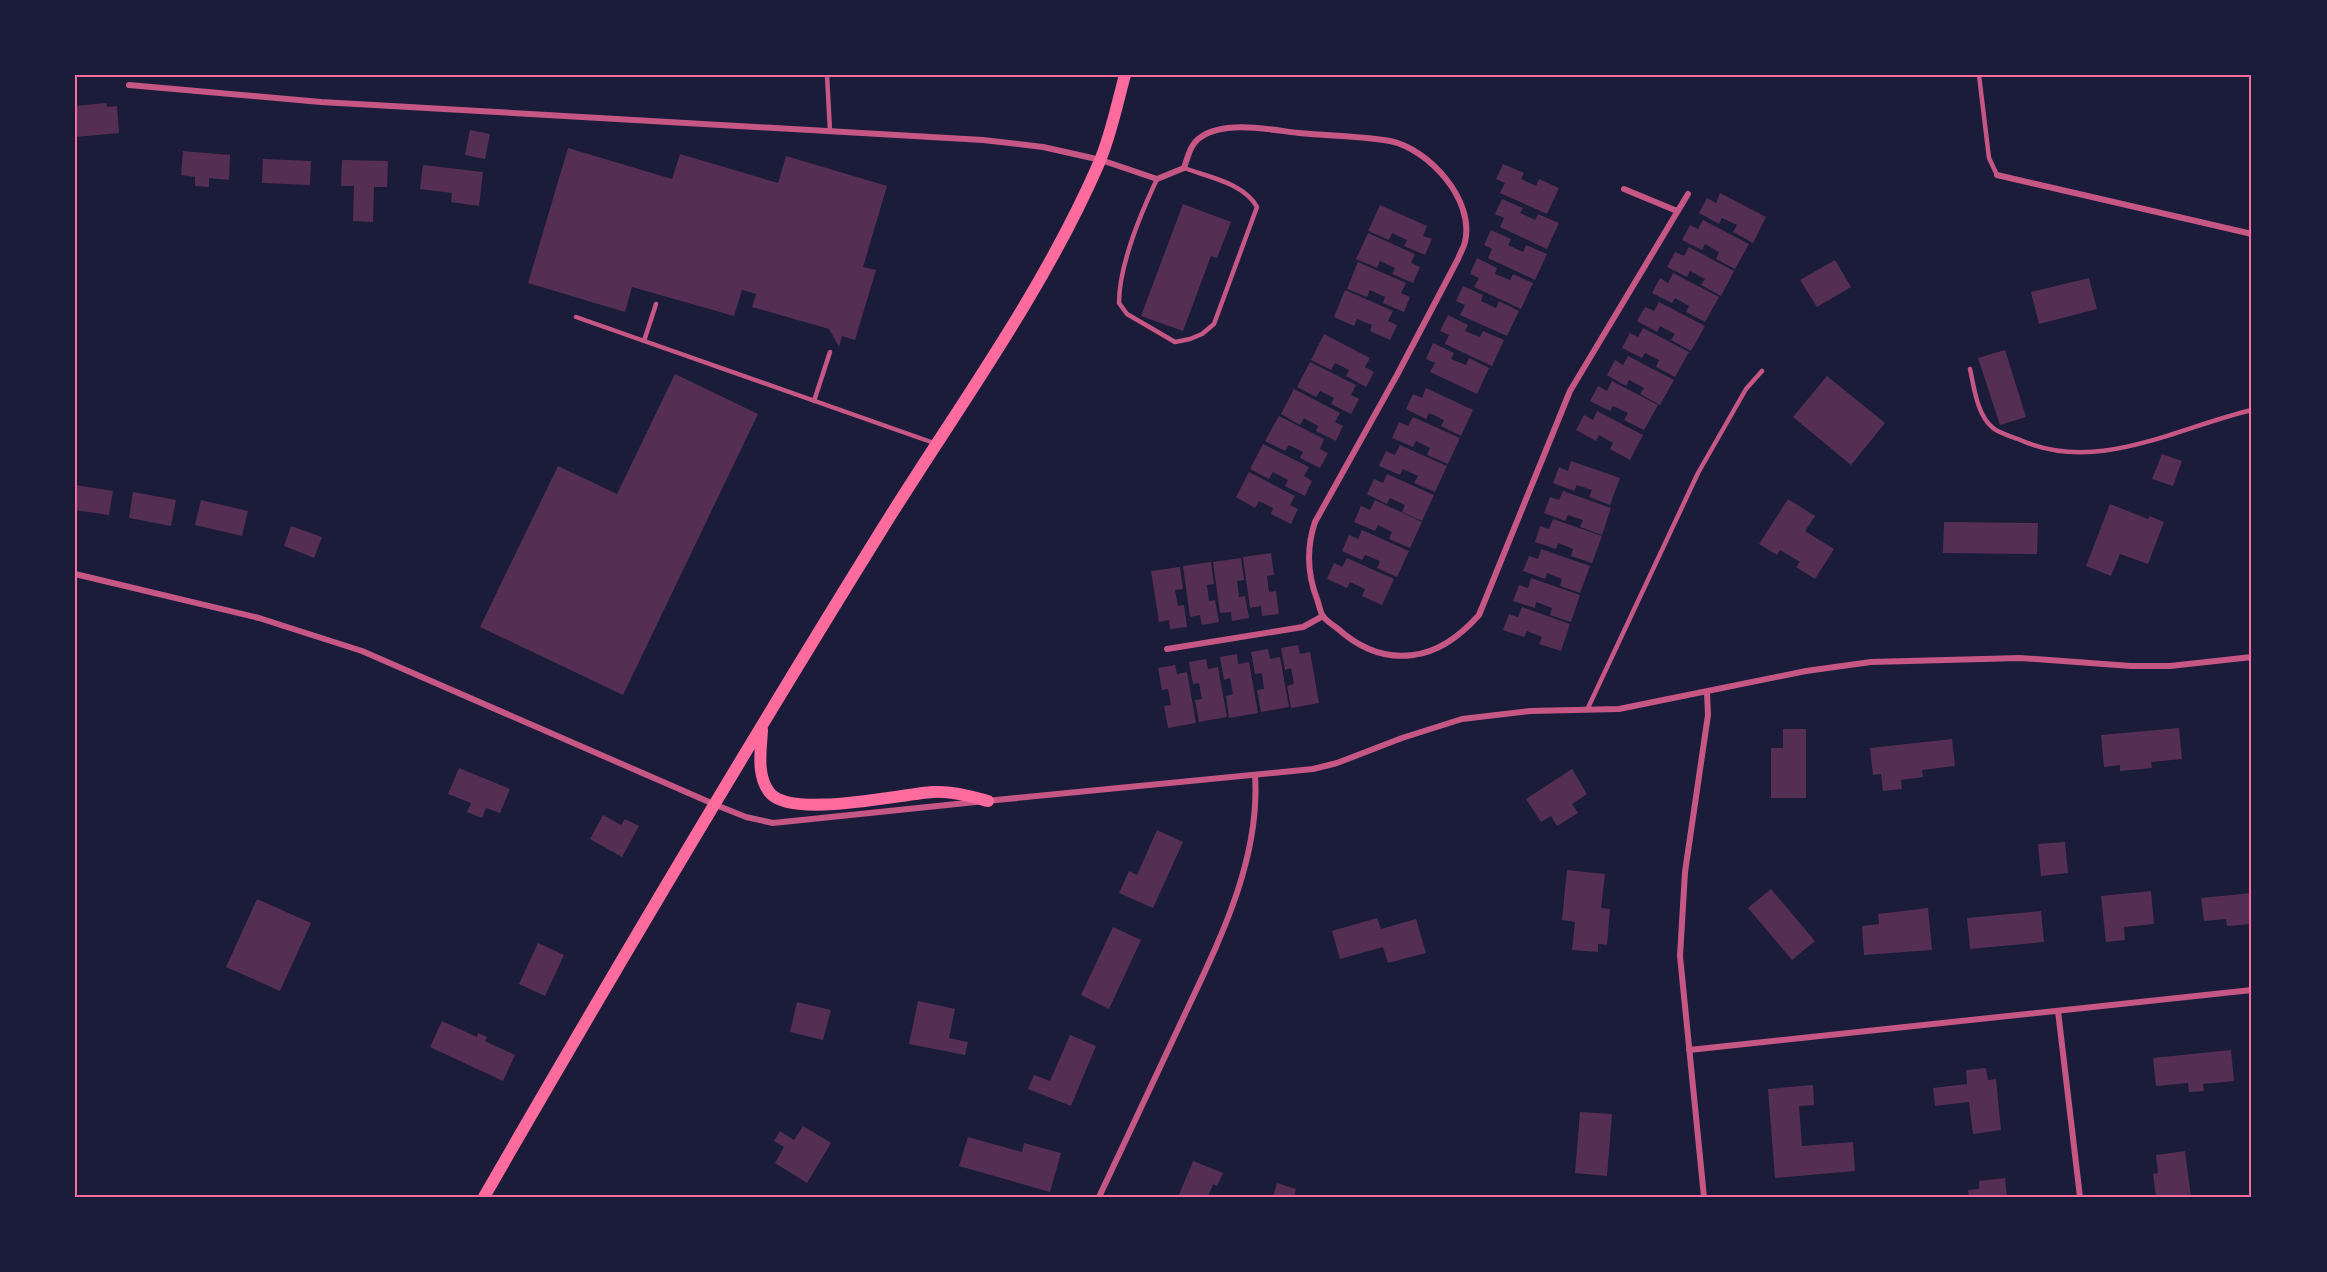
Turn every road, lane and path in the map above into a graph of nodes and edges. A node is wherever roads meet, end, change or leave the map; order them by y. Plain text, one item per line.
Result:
1 (827, 75) edge
2 (1125, 75) edge
3 (1979, 75) edge
4 (129, 85) dead end
5 (830, 131) junction
6 (1101, 160) junction
7 (1184, 168) junction
8 (1997, 175) joint
9 (1157, 179) junction
10 (1624, 189) dead end
11 (1688, 194) dead end
12 (1677, 212) junction
13 (2252, 234) edge
14 (656, 303) dead end
15 (576, 317) dead end
16 (644, 341) junction
17 (830, 352) dead end
18 (1970, 369) dead end
19 (1762, 371) dead end
20 (814, 401) junction
21 (2252, 410) edge
22 (937, 444) junction
23 (75, 574) edge
24 (1323, 616) junction
25 (1167, 649) dead end
26 (2252, 657) edge
27 (1707, 692) junction
28 (1587, 710) junction
29 (762, 728) junction
30 (1255, 775) junction
31 (988, 801) junction
32 (716, 805) junction
33 (2252, 990) edge
34 (2058, 1011) junction
35 (1689, 1050) junction
36 (484, 1197) edge
37 (1099, 1197) edge
38 (1704, 1197) edge
39 (2080, 1197) edge

1 - 5 lane
2 - 6 main road
3 - 8 lane
4 - 5 street
5 - 6 street
6 - 9 street
6 - 22 main road
7 - 9 street
7 - 9 lane
7 - 24 street
8 - 13 street
10 - 12 street
11 - 12 street
12 - 24 street
14 - 16 lane
15 - 16 lane
16 - 20 lane
17 - 20 lane
18 - 21 lane
19 - 28 lane
20 - 22 lane
22 - 29 main road
23 - 32 street
24 - 25 street
26 - 27 street
27 - 28 street
27 - 35 street
28 - 30 street
29 - 31 main road
29 - 32 main road
30 - 31 street
30 - 37 street
31 - 32 street
32 - 36 main road
33 - 34 street
34 - 35 street
34 - 39 street
35 - 38 street

